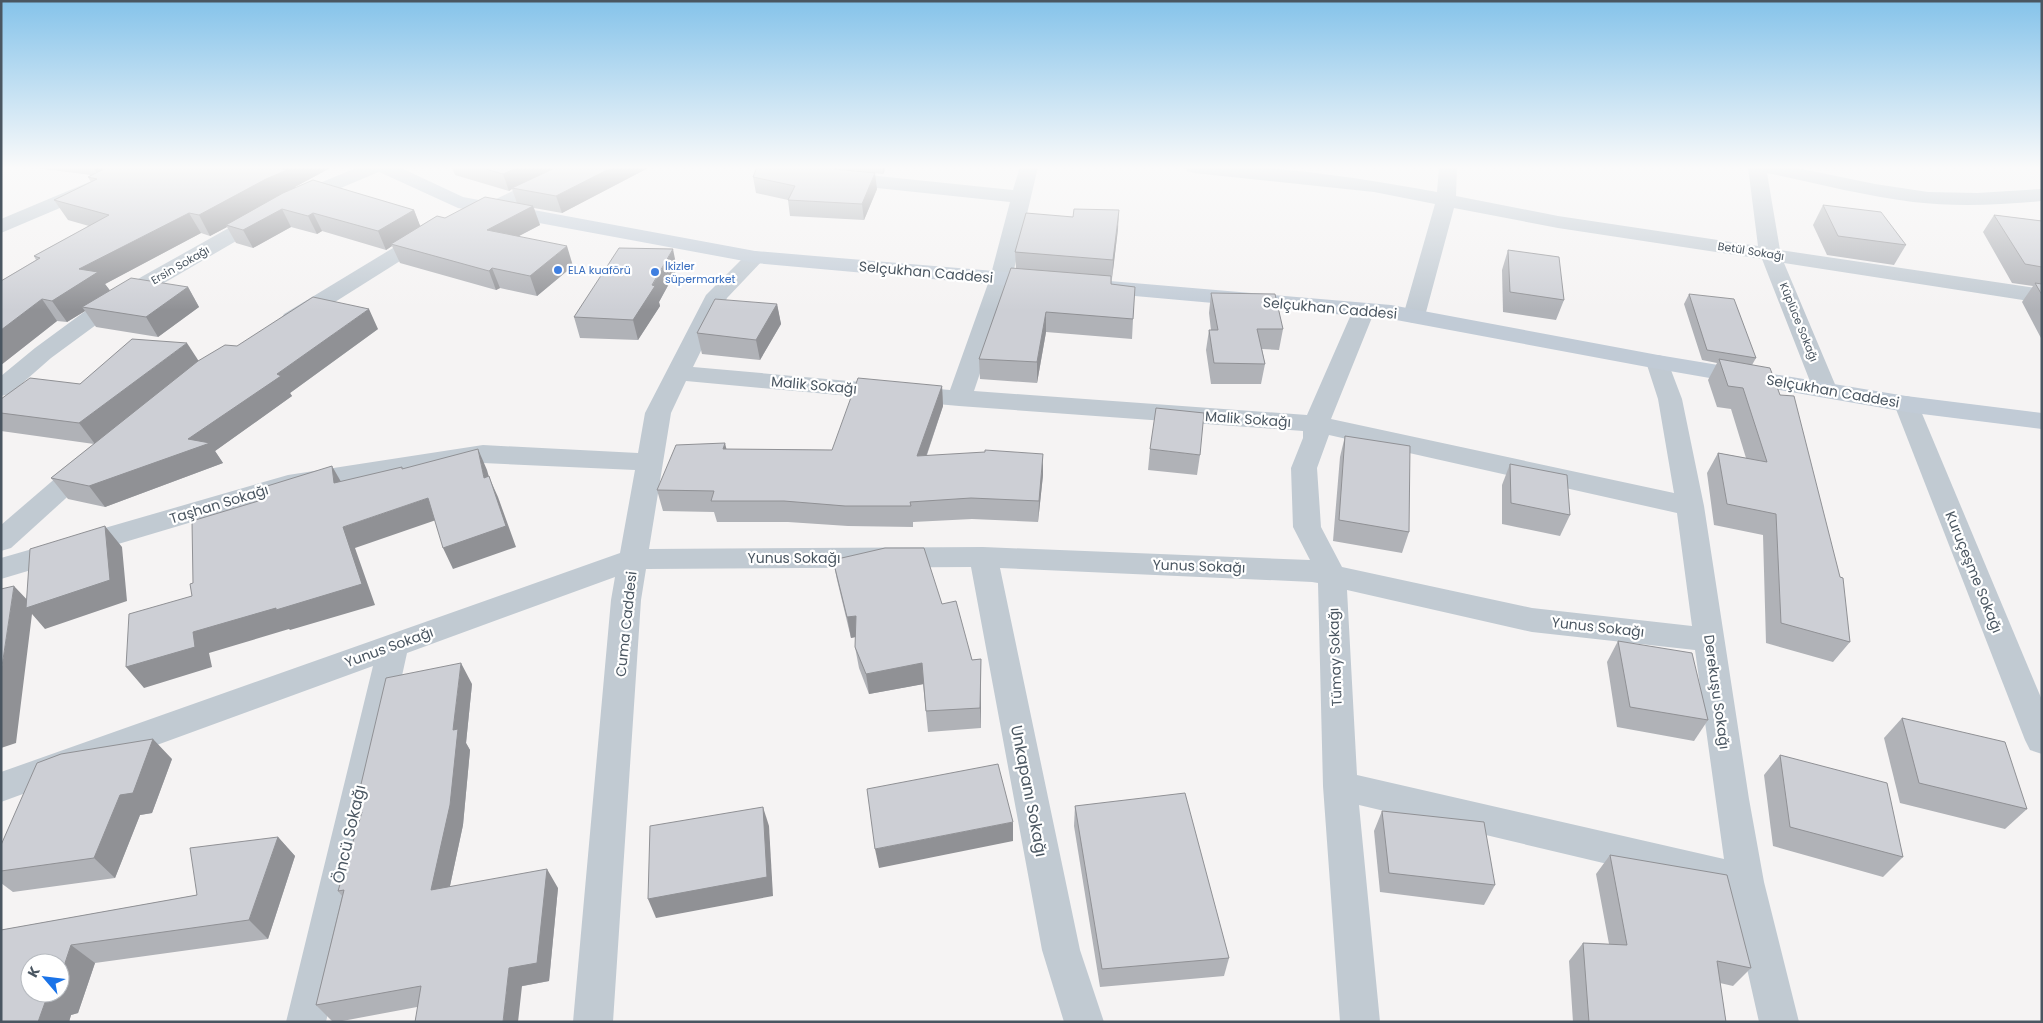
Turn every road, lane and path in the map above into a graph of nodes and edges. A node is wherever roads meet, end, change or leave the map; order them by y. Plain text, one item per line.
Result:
1 (29, 215) edge
2 (269, 215) edge
3 (469, 215) edge
4 (530, 215) edge
5 (1017, 215) edge
6 (1442, 215) edge
7 (1512, 215) edge
8 (1764, 215) edge
9 (1, 227) edge
10 (1770, 254) junction
11 (754, 257) junction
12 (1000, 278) junction
13 (2042, 296) edge
14 (1364, 310) junction
15 (1414, 316) junction
16 (276, 329) edge
17 (1658, 362) junction
18 (678, 373) junction
19 (1, 389) edge
20 (1825, 389) junction
21 (959, 398) junction
22 (1906, 404) junction
23 (2042, 421) edge
24 (1316, 424) junction
25 (102, 453) edge
26 (650, 462) junction
27 (1690, 506) junction
28 (1, 541) edge
29 (982, 557) junction
30 (633, 559) junction
31 (1, 569) edge
32 (1332, 576) junction
33 (1709, 640) junction
34 (393, 646) junction
35 (2042, 740) edge
36 (1340, 786) junction
37 (14, 797) edge
38 (1746, 882) junction
39 (306, 1022) edge
40 (593, 1022) edge
41 (1084, 1022) edge
42 (1360, 1022) edge
43 (1779, 1022) edge

1 - 9 street
2 - 19 street, Ersin Sokağı
3 - 16 street
4 - 11 street, Selçukhan Caddesi
5 - 12 street
6 - 15 street
7 - 10 street, Betül Sokağı
8 - 10 street, Küplüce Sokağı
10 - 13 street, Betül Sokağı
10 - 20 street, Küplüce Sokağı
11 - 12 street, Selçukhan Caddesi
11 - 18 street, Cuma Caddesi
12 - 14 street, Selçukhan Caddesi
12 - 21 street
14 - 15 street, Selçukhan Caddesi
14 - 24 street, Tümay Sokağı
15 - 17 street, Selçukhan Caddesi
17 - 20 street, Selçukhan Caddesi
17 - 27 street, Derekuşu Sokağı
18 - 21 street, Malik Sokağı
18 - 26 street, Cuma Caddesi
20 - 22 street, Selçukhan Caddesi
21 - 24 street, Malik Sokağı
22 - 23 street, Selçukhan Caddesi
22 - 35 street, Kuruçeşme Sokağı
24 - 27 street, Malik Sokağı
24 - 32 street, Tümay Sokağı
25 - 28 street
26 - 30 street, Cuma Caddesi
26 - 31 street, Taşhan Sokağı
27 - 33 street, Derekuşu Sokağı
29 - 30 street, Yunus Sokağı
29 - 32 street, Yunus Sokağı
29 - 41 street, Unkapanı Sokağı
30 - 34 street, Yunus Sokağı
30 - 40 street, Cuma Caddesi
32 - 33 street, Yunus Sokağı
32 - 36 street, Tümay Sokağı
33 - 38 street, Derekuşu Sokağı
34 - 37 street, Yunus Sokağı
34 - 39 street, Öncü Sokağı
36 - 38 street
36 - 42 street, Tümay Sokağı
38 - 43 street, Derekuşu Sokağı

